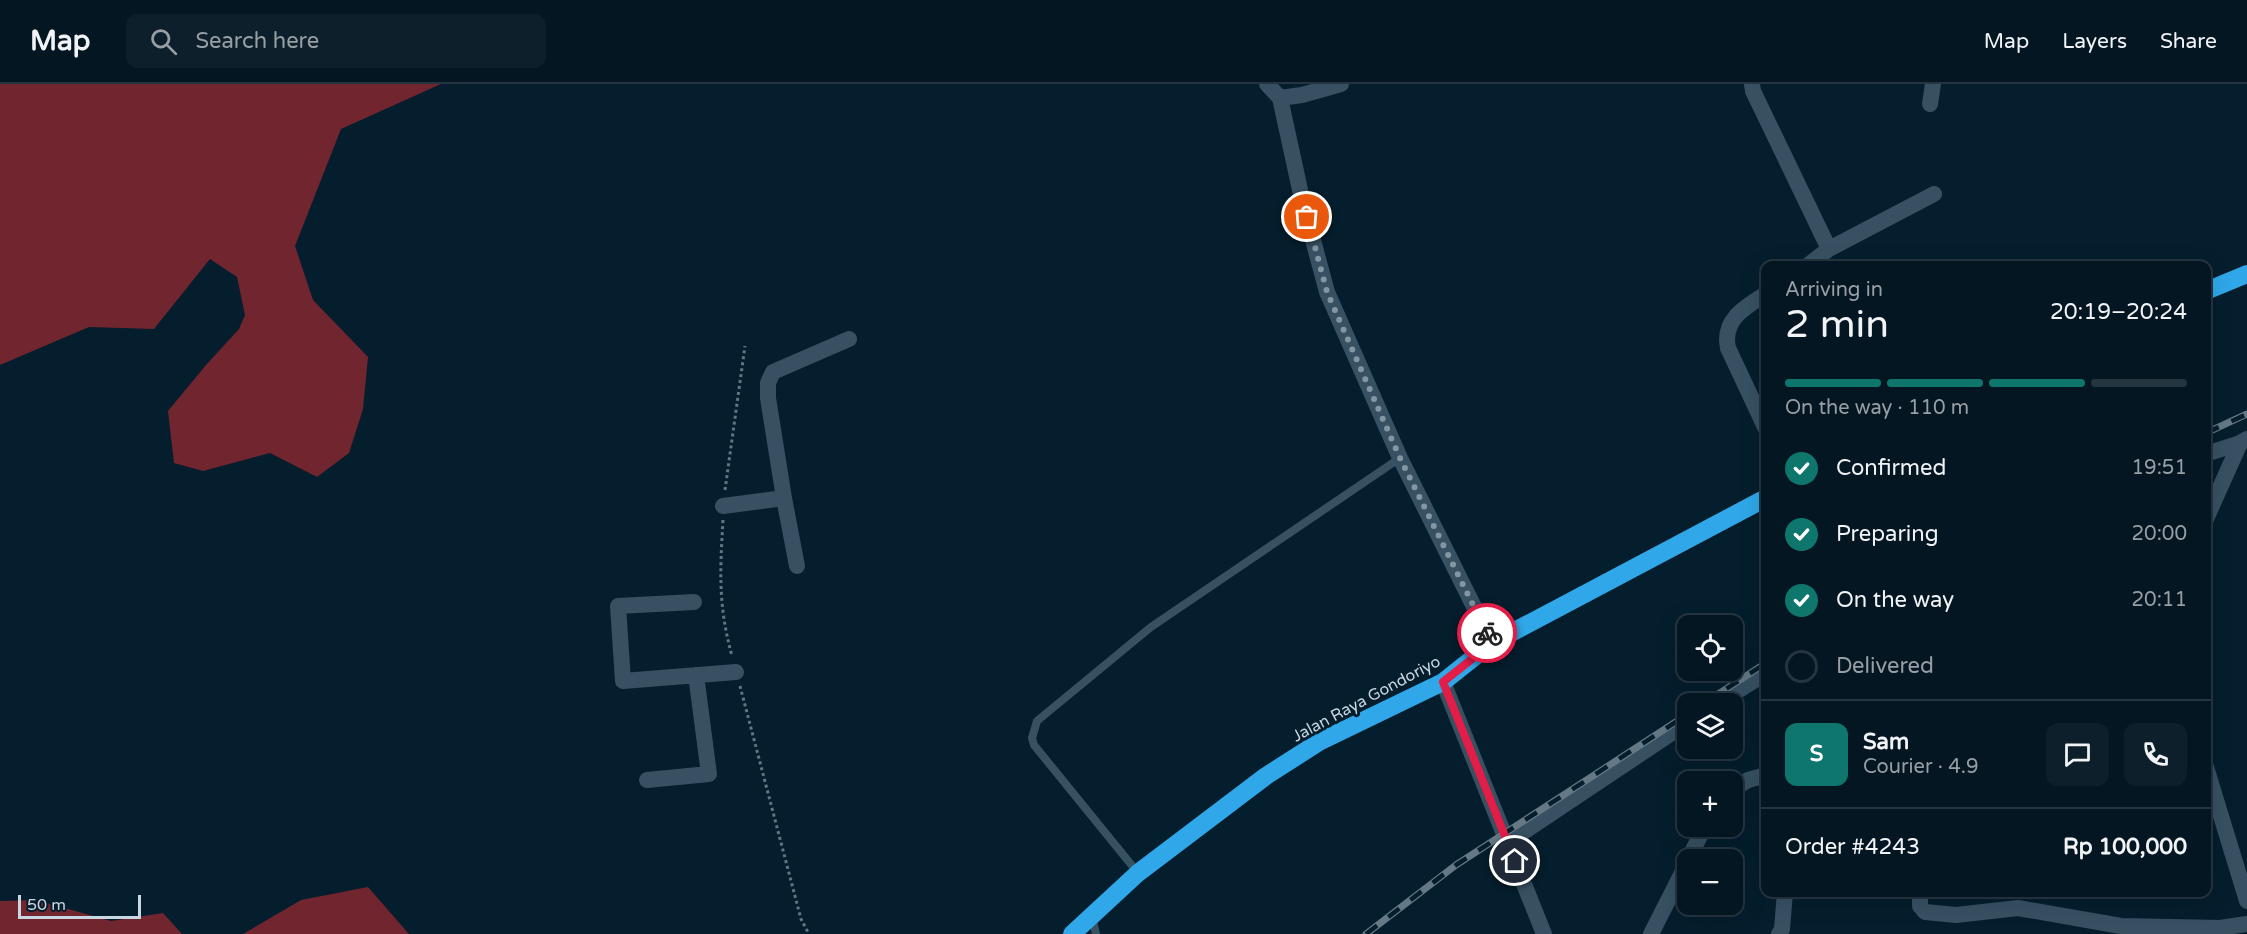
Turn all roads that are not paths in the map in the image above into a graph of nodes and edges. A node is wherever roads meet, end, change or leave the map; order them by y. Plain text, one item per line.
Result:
1 (1267, 84) edge
2 (1341, 84) edge
3 (1752, 84) edge
4 (1933, 84) edge
5 (1280, 98) junction
6 (1930, 104) dead end
7 (1934, 194) dead end
8 (1829, 249) junction
9 (1813, 261) edge
10 (2247, 274) edge
11 (2211, 289) edge
12 (1761, 297) edge
13 (849, 339) dead end
14 (1761, 418) edge
15 (2243, 441) edge
16 (2211, 452) edge
17 (1400, 458) junction
18 (784, 498) junction
19 (1761, 501) edge
20 (723, 506) road end
21 (2211, 508) edge
22 (1744, 510) junction
23 (1761, 512) edge
24 (797, 566) dead end
25 (694, 602) dead end
26 (1492, 643) junction
27 (736, 672) road end
28 (696, 675) junction
29 (1761, 676) edge
30 (1443, 682) junction
31 (1734, 693) edge
32 (1677, 729) edge
33 (1761, 776) edge
34 (646, 780) dead end
35 (1743, 783) edge
36 (2211, 792) edge
37 (1507, 843) junction
38 (1138, 873) junction
39 (1677, 885) edge
40 (1785, 897) edge
41 (1920, 897) edge
42 (2247, 901) edge
43 (2247, 924) edge
44 (1094, 926) edge
45 (1657, 930) edge
46 (1072, 934) edge
47 (1544, 934) edge
48 (1779, 934) edge

1 - 5 street
2 - 5 street
3 - 8 street
4 - 6 street
5 - 17 street
7 - 8 street
8 - 9 street
10 - 11 highway
12 - 14 street
13 - 18 street
15 - 16 street
15 - 21 street
17 - 26 street
17 - 38 lane
18 - 20 street
18 - 24 street
19 - 22 highway, Jalan Raya Gondoriyo
22 - 23 street
22 - 26 highway, Jalan Raya Gondoriyo
25 - 28 street
26 - 30 highway, Jalan Raya Gondoriyo
27 - 28 street
28 - 34 street
29 - 31 street
30 - 37 street
30 - 38 highway, Jalan Raya Gondoriyo
32 - 37 street
33 - 35 street
36 - 42 street
37 - 47 street
38 - 44 highway, Jalan Raya Gondoriyo
39 - 45 street
40 - 48 street
41 - 43 street
44 - 46 highway, Jalan Raya Gondoriyo

